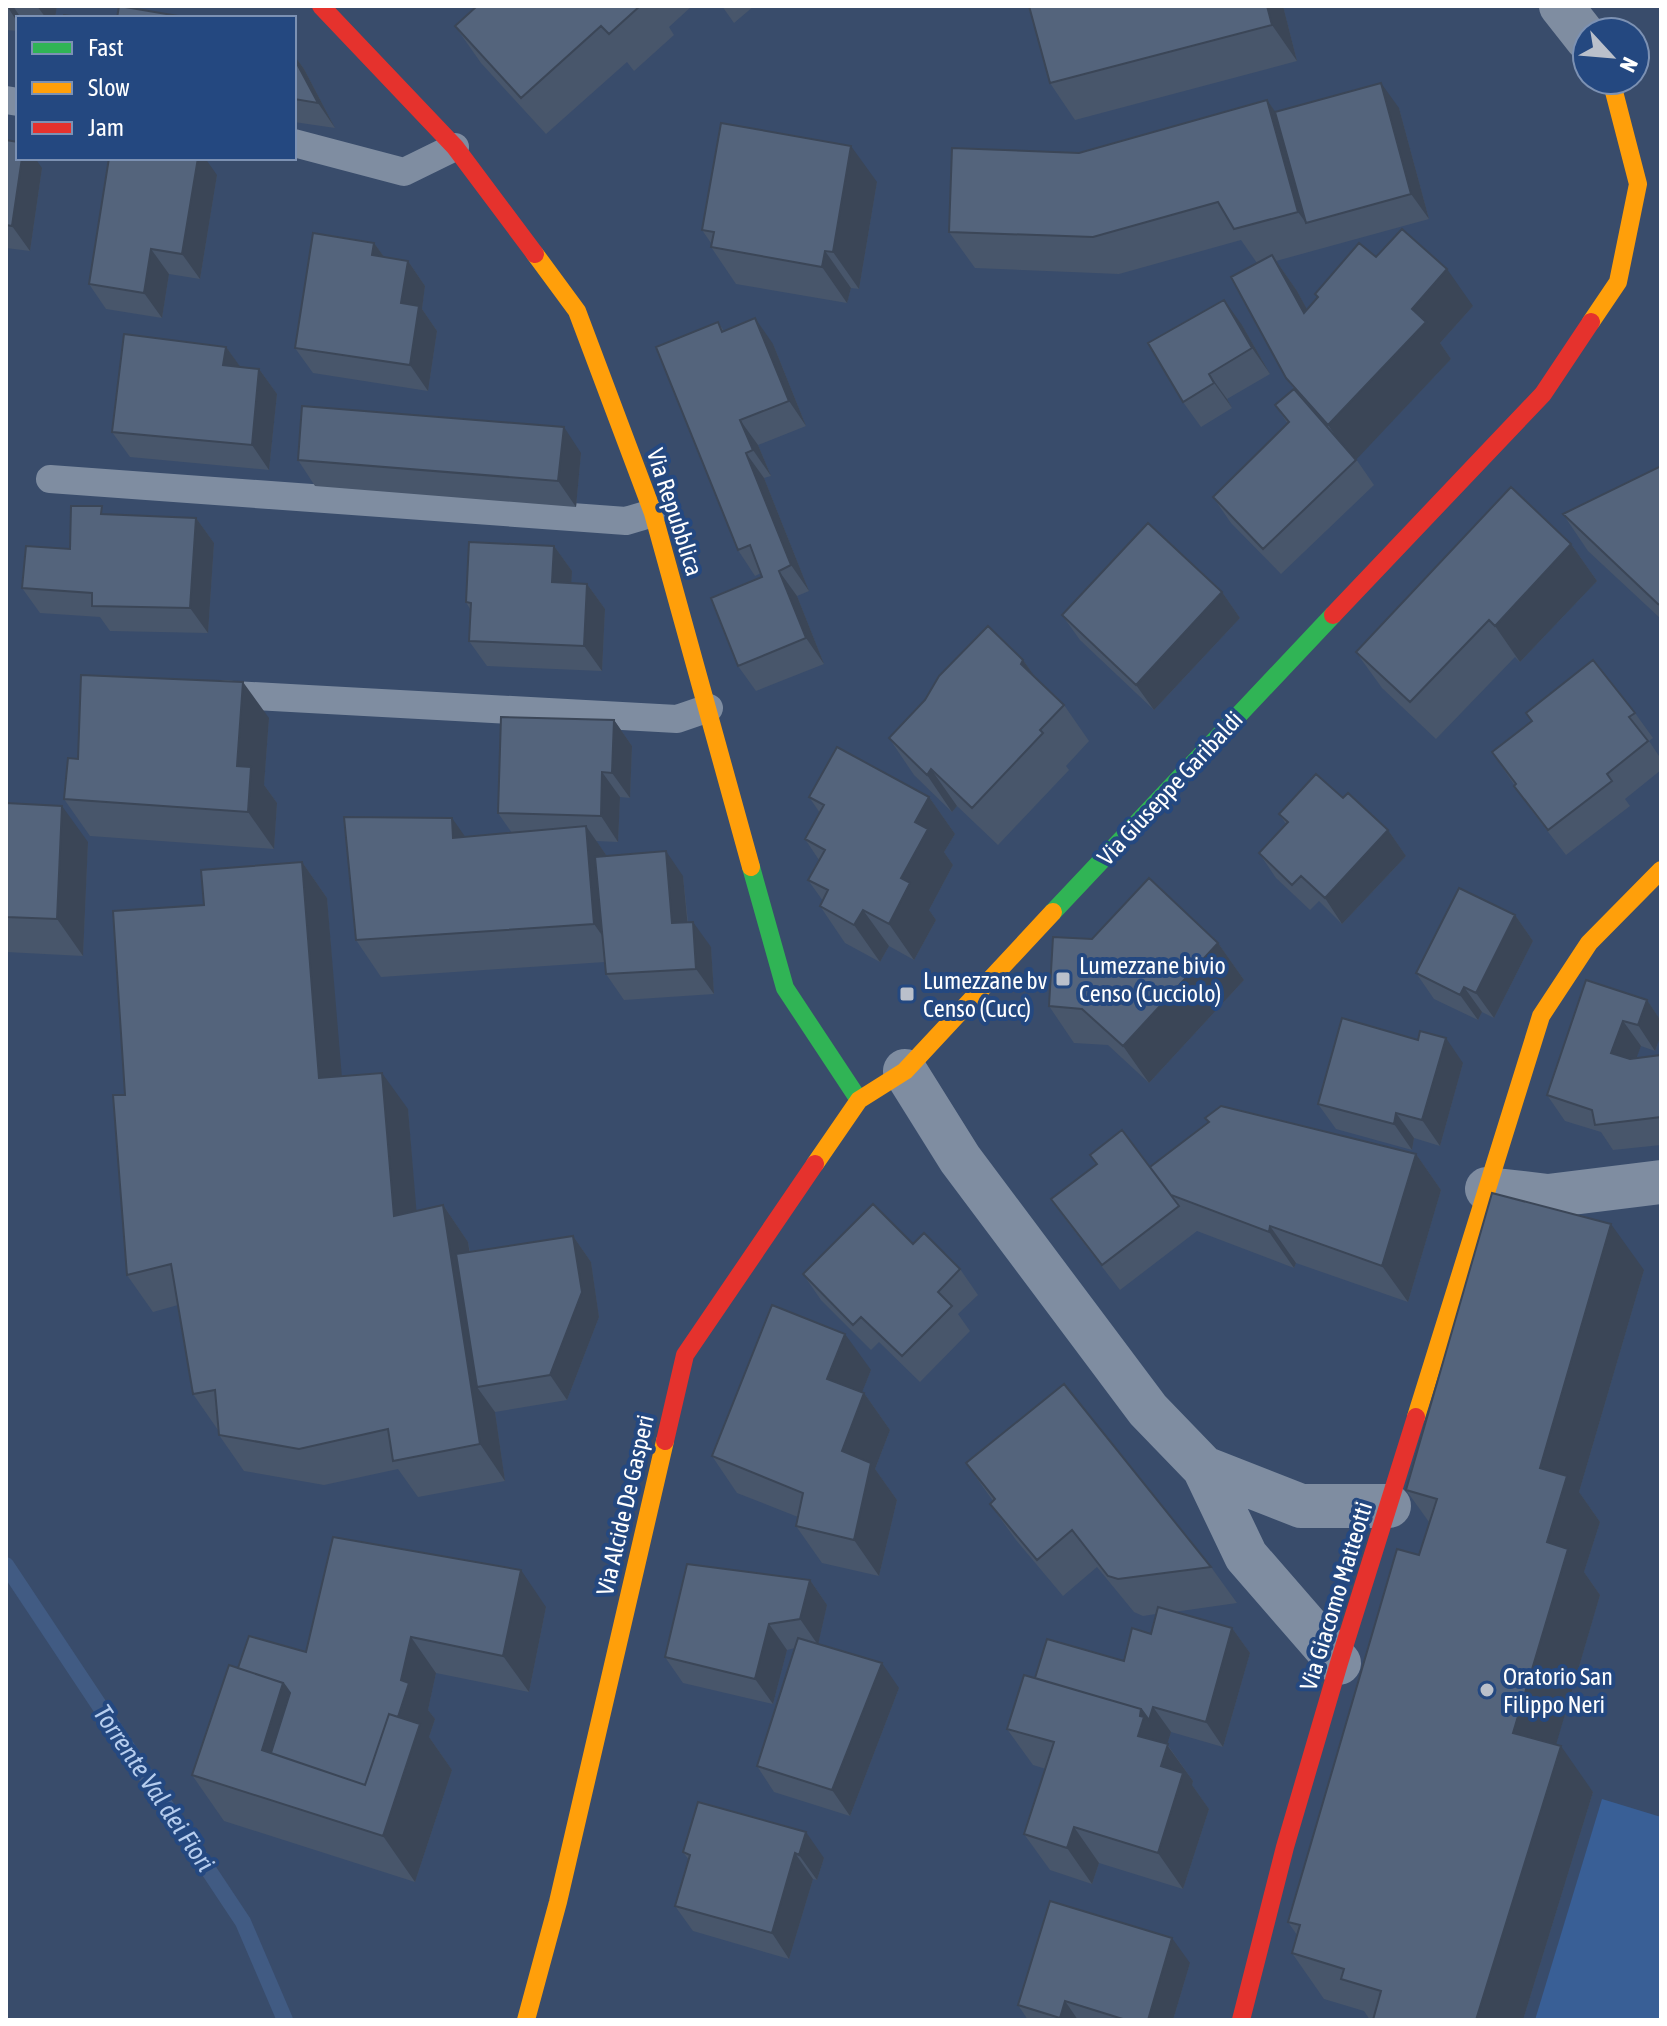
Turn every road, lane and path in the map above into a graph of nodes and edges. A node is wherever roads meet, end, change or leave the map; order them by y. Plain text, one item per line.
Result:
1 (321, 6) edge
2 (1615, 96) edge
3 (296, 144) edge
4 (455, 147) junction
5 (50, 479) dead end
6 (653, 513) junction
7 (211, 694) edge
8 (709, 708) junction
9 (1661, 870) edge
10 (905, 1071) junction
11 (859, 1100) junction
12 (1661, 1182) edge
13 (1487, 1189) junction
14 (1204, 1468) junction
15 (1389, 1506) junction
16 (1339, 1663) junction
17 (526, 2020) edge
18 (1241, 2020) edge

1 - 4 street, Via Repubblica
2 - 10 street, Via Giuseppe Garibaldi
3 - 4 lane
4 - 6 street, Via Repubblica
5 - 6 lane
6 - 8 street, Via Repubblica
7 - 8 lane
8 - 11 street, Via Repubblica
9 - 13 street, Via Giacomo Matteotti
10 - 11 street, Via Alcide De Gasperi
10 - 14 street
11 - 17 street, Via Alcide De Gasperi
12 - 13 street
13 - 15 street, Via Giacomo Matteotti
14 - 15 street
14 - 16 street
15 - 16 street, Via Giacomo Matteotti
16 - 18 street, Via Giacomo Matteotti

